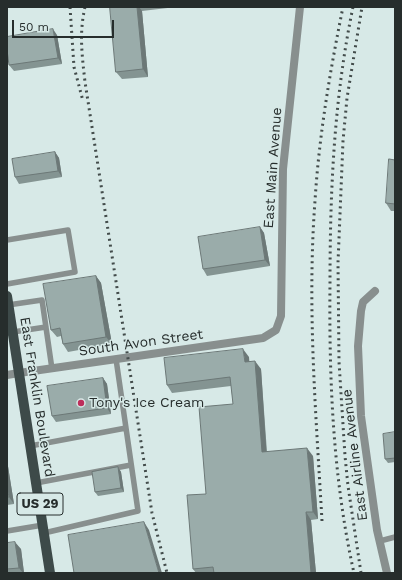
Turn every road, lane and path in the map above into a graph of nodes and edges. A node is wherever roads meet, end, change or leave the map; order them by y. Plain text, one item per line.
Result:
1 (300, 7) edge
2 (7, 240) edge
3 (7, 284) edge
4 (374, 291) dead end
5 (8, 301) edge
6 (46, 327) junction
7 (276, 330) joint
8 (13, 332) junction
9 (116, 360) junction
10 (52, 369) junction
11 (19, 373) junction
12 (7, 375) edge
13 (126, 428) junction
14 (30, 446) junction
15 (131, 465) junction
16 (36, 483) junction
17 (43, 529) junction
18 (7, 531) edge
19 (395, 537) edge
20 (380, 541) junction
21 (50, 573) edge
22 (387, 573) edge

1 - 7 street, East Main Avenue
2 - 3 lane
4 - 20 street, East Airline Avenue
5 - 6 lane
5 - 8 main road, East Franklin Boulevard / US 29
6 - 8 lane
6 - 10 lane
7 - 9 street, South Avon Street
8 - 11 main road, East Franklin Boulevard / US 29
9 - 10 street, South Avon Street
9 - 13 lane
10 - 11 street, South Avon Street
11 - 12 street, South Avon Street
11 - 14 main road, East Franklin Boulevard / US 29
13 - 14 lane
13 - 15 lane
14 - 16 main road, East Franklin Boulevard / US 29
15 - 16 lane
15 - 17 lane
16 - 17 main road, East Franklin Boulevard / US 29
17 - 18 lane
17 - 21 main road, East Franklin Boulevard / US 29
19 - 20 lane
20 - 22 street, East Airline Avenue

